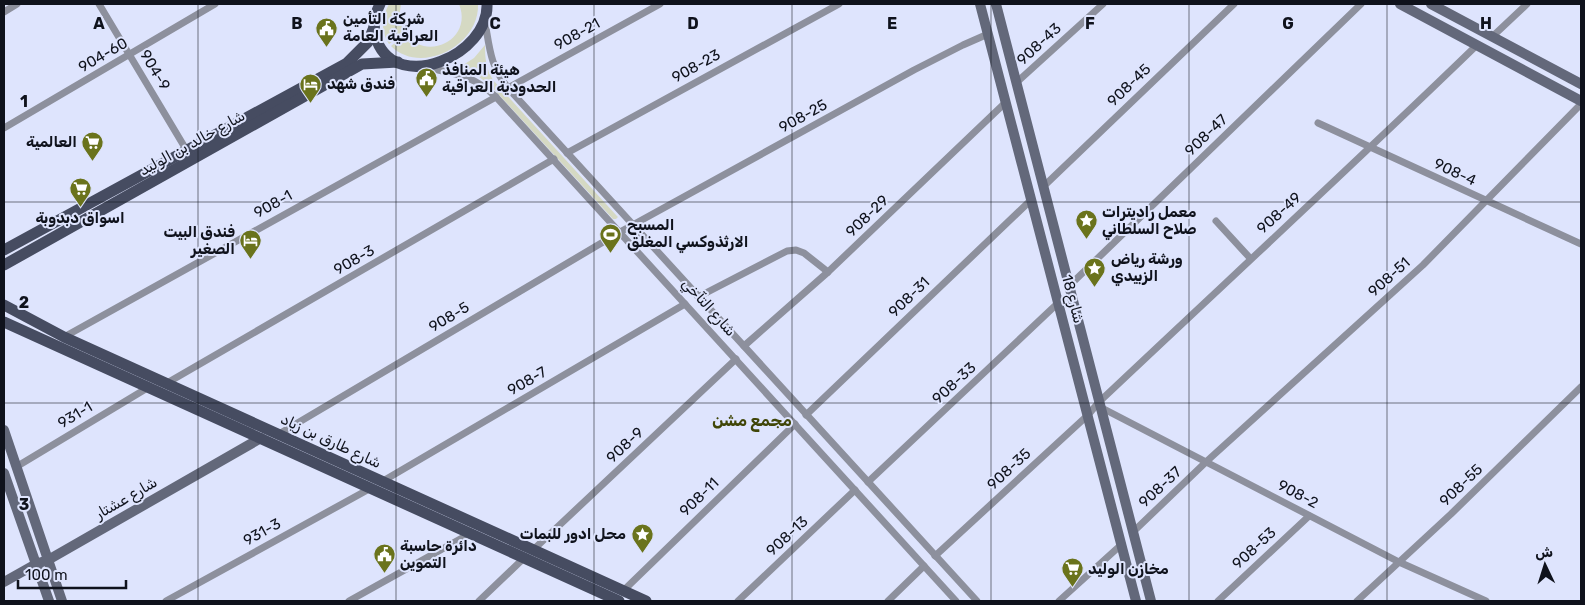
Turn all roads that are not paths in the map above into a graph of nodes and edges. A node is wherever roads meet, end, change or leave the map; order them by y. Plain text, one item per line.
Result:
1 (17, 4) edge
2 (100, 4) edge
3 (215, 4) edge
4 (493, 4) edge
5 (660, 4) edge
6 (839, 4) edge
7 (980, 4) edge
8 (996, 4) edge
9 (1103, 4) edge
10 (1234, 4) edge
11 (1361, 4) edge
12 (1400, 4) edge
13 (1431, 4) edge
14 (1527, 4) edge
15 (378, 6) edge
16 (4, 12) edge
17 (486, 13) edge
18 (1002, 26) junction
19 (374, 28) junction
20 (987, 32) junction
21 (1493, 36) junction
22 (1477, 45) junction
23 (130, 55) junction
24 (398, 62) junction
25 (418, 66) junction
26 (1016, 84) junction
27 (1581, 84) edge
28 (508, 88) junction
29 (496, 97) junction
30 (1006, 102) junction
31 (1581, 103) edge
32 (1318, 123) dead end
33 (4, 128) edge
34 (1370, 148) junction
35 (187, 151) junction
36 (567, 153) junction
37 (554, 160) junction
38 (1045, 191) junction
39 (1032, 200) junction
40 (1485, 201) junction
41 (1216, 221) dead end
42 (633, 225) junction
43 (620, 232) junction
44 (1581, 244) edge
45 (4, 250) edge
46 (1250, 258) junction
47 (5, 265) edge
48 (828, 272) junction
49 (1069, 286) junction
50 (698, 297) junction
51 (1058, 303) junction
52 (686, 304) junction
53 (5, 306) edge
54 (4, 322) edge
55 (64, 336) junction
56 (744, 346) junction
57 (736, 359) junction
58 (167, 383) junction
59 (149, 387) junction
60 (1581, 387) edge
61 (1100, 404) junction
62 (806, 415) junction
63 (1088, 416) junction
64 (795, 424) junction
65 (4, 430) edge
66 (279, 434) junction
67 (261, 438) junction
68 (836, 447) junction
69 (8, 457) edge
70 (825, 458) junction
71 (1207, 461) junction
72 (16, 467) junction
73 (4, 476) edge
74 (383, 481) junction
75 (868, 482) junction
76 (371, 488) junction
77 (855, 490) junction
78 (1309, 516) junction
79 (1133, 532) junction
80 (471, 533) junction
81 (1122, 544) junction
82 (529, 554) junction
83 (935, 556) junction
84 (48, 560) junction
85 (1399, 562) junction
86 (36, 564) junction
87 (924, 566) junction
88 (4, 582) edge
89 (616, 598) edge
90 (49, 601) edge
91 (62, 601) edge
92 (166, 601) edge
93 (349, 601) edge
94 (480, 601) edge
95 (646, 601) edge
96 (738, 601) edge
97 (888, 601) edge
98 (956, 601) edge
99 (977, 601) edge
100 (1059, 601) edge
101 (1136, 601) edge
102 (1151, 601) edge
103 (1218, 601) edge
104 (1357, 601) edge
105 (1486, 601) edge

1 - 16 street
2 - 23 street, 904-9
3 - 23 street, 904-60
4 - 17 main road
5 - 28 street, 908-21
6 - 36 street, 908-23
7 - 20 street, شارع 18
8 - 18 street, شارع 18
9 - 26 street, 908-43
10 - 38 street, 908-45
11 - 49 street, 908-47
12 - 22 street
13 - 21 street
14 - 21 street
15 - 19 main road
17 - 25 main road
17 - 28 street, شارع التآخي
18 - 20 street
18 - 26 street, شارع 18
19 - 24 main road
19 - 35 main road, شارع خالد بن الوليد
20 - 30 street, شارع 18
20 - 42 street, 908-25
21 - 27 street
22 - 31 street
22 - 34 street, 908-49
23 - 33 street, 904-60
23 - 35 street, 904-9
24 - 25 main road, شارع خالد بن الوليد
24 - 47 main road, شارع خالد بن الوليد
25 - 29 street, شارع التآخي
26 - 38 street, شارع 18
28 - 36 street, شارع التآخي
29 - 37 street, شارع التآخي
29 - 55 street, 908-1
30 - 39 street, شارع 18
30 - 48 street, 908-29
31 - 40 street, 908-51
32 - 34 street, 908-4
34 - 40 street, 908-4
34 - 46 street, 908-49
35 - 45 main road, شارع خالد بن الوليد
36 - 42 street, شارع التآخي
37 - 43 street, شارع التآخي
37 - 58 street, 908-3
38 - 39 street
38 - 49 street, شارع 18
39 - 51 street, شارع 18
39 - 62 street, 908-31
40 - 44 street, 908-4
40 - 71 street, 908-51
41 - 46 street
42 - 43 street, 908-5
42 - 50 street, شارع التآخي
43 - 52 street, شارع التآخي
43 - 66 street, 908-5
46 - 61 street, 908-49
48 - 50 street
48 - 56 street, 908-29
49 - 61 street, شارع 18
50 - 56 street, شارع التآخي
51 - 63 street, شارع 18
51 - 75 street, 908-33
52 - 57 street, شارع التآخي
52 - 74 street, 908-7
53 - 55 main road, شارع طارق بن زياد
54 - 59 main road, شارع طارق بن زياد
55 - 58 main road, شارع طارق بن زياد
56 - 62 street, شارع التآخي
57 - 64 street, شارع التآخي
57 - 82 street, 908-9
58 - 66 main road, شارع طارق بن زياد
59 - 67 main road, شارع طارق بن زياد
59 - 72 street, 931-1
60 - 85 street, 908-55
61 - 63 street, 908-35
61 - 71 street, 908-2
61 - 79 street, شارع 18
62 - 68 street, شارع التآخي
63 - 81 street, شارع 18
63 - 83 street, 908-35
64 - 70 street, شارع التآخي
64 - 89 street, 908-11
65 - 69 street
66 - 74 main road, شارع طارق بن زياد
67 - 76 main road, شارع طارق بن زياد
67 - 84 street, شارع عشتار
68 - 70 street
68 - 75 street, شارع التآخي
69 - 72 street
70 - 77 street, شارع التآخي
71 - 78 street, 908-2
71 - 79 street, 908-37
72 - 84 street
73 - 86 street
74 - 82 main road, شارع طارق بن زياد
75 - 83 street, شارع التآخي
76 - 80 main road, شارع طارق بن زياد
76 - 92 street, 931-3
77 - 87 street, شارع التآخي
77 - 96 street, 908-13
78 - 85 street, 908-2
78 - 103 street, 908-53
79 - 102 street, شارع 18
80 - 82 main road, شارع طارق بن زياد
80 - 93 street
81 - 100 street
81 - 101 street, شارع 18
82 - 89 main road, شارع طارق بن زياد
82 - 94 street, 908-9
83 - 99 street, شارع التآخي
84 - 86 street, شارع عشتار
84 - 91 street
85 - 104 street, 908-55
85 - 105 street, 908-2
86 - 88 street, شارع عشتار
86 - 90 street
87 - 97 street
87 - 98 street, شارع التآخي
89 - 95 main road, شارع طارق بن زياد

